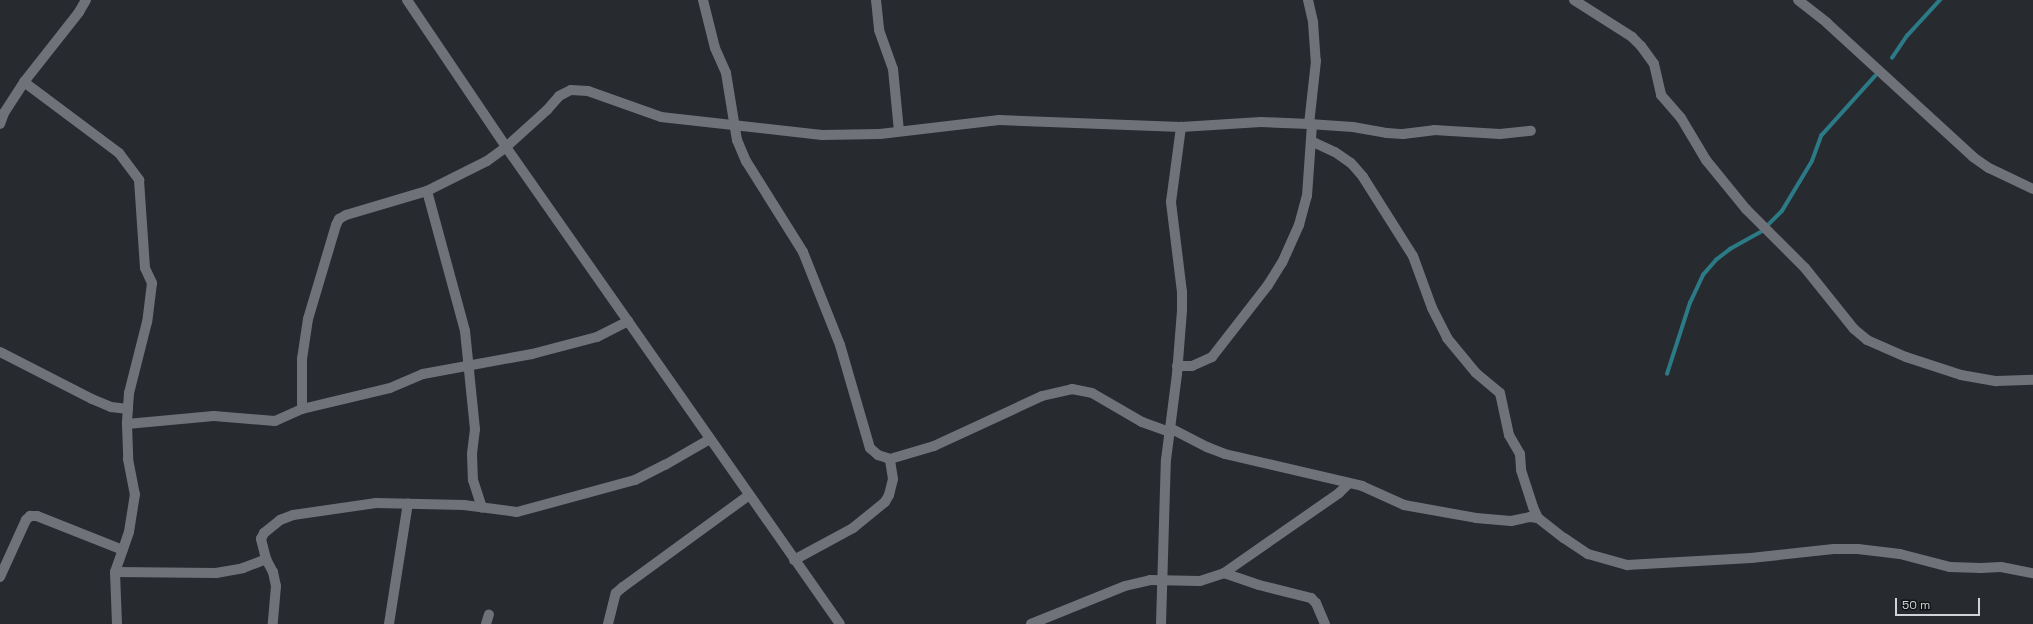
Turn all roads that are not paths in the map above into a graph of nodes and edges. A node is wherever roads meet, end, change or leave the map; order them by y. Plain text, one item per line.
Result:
1 (86, 0) edge
2 (407, 0) edge
3 (703, 0) edge
4 (876, 0) edge
5 (1308, 0) edge
6 (1574, 0) edge
7 (1798, 0) edge
8 (24, 82) junction
9 (0, 124) edge
10 (734, 124) junction
11 (1311, 124) junction
12 (1181, 128) junction
13 (1531, 131) dead end
14 (899, 132) junction
15 (1311, 141) junction
16 (506, 147) junction
17 (2033, 189) edge
18 (427, 191) junction
19 (628, 322) junction
20 (0, 352) edge
21 (468, 366) junction
22 (1177, 366) junction
23 (2033, 380) edge
24 (128, 409) junction
25 (302, 409) junction
26 (127, 424) junction
27 (1170, 430) junction
28 (710, 439) junction
29 (890, 459) junction
30 (1350, 483) junction
31 (749, 495) junction
32 (408, 503) junction
33 (482, 508) junction
34 (1538, 518) junction
35 (123, 550) junction
36 (266, 559) junction
37 (794, 560) junction
38 (116, 572) junction
39 (1224, 573) junction
40 (2033, 573) edge
41 (0, 577) edge
42 (1162, 580) junction
43 (489, 614) dead end
44 (117, 624) edge
45 (273, 624) edge
46 (389, 624) edge
47 (486, 624) edge
48 (608, 624) edge
49 (840, 624) edge
50 (1031, 624) edge
51 (1161, 624) edge
52 (1325, 624) edge

1 - 8 street
2 - 16 street
3 - 10 street
4 - 14 street
5 - 11 street
6 - 23 street
7 - 17 street
8 - 9 street
8 - 24 street
10 - 14 street
10 - 16 street
10 - 29 street
11 - 12 street
11 - 13 street
11 - 15 street
12 - 14 street
12 - 22 street
15 - 22 street
15 - 34 street
16 - 18 street
16 - 19 street
18 - 21 street
18 - 25 street
19 - 21 street
19 - 28 street
20 - 24 street
21 - 25 street
21 - 33 street
22 - 27 street
24 - 26 street
25 - 26 street
26 - 35 street
27 - 29 street
27 - 30 street
27 - 42 street
28 - 31 street
28 - 33 street
29 - 37 street
30 - 34 street
30 - 39 street
31 - 37 street
31 - 48 street
32 - 33 street
32 - 36 street
32 - 46 street
34 - 40 street
35 - 38 street
35 - 41 street
36 - 38 street
36 - 45 street
37 - 49 street
38 - 44 street
39 - 42 street
39 - 52 street
42 - 50 street
42 - 51 street
43 - 47 street

